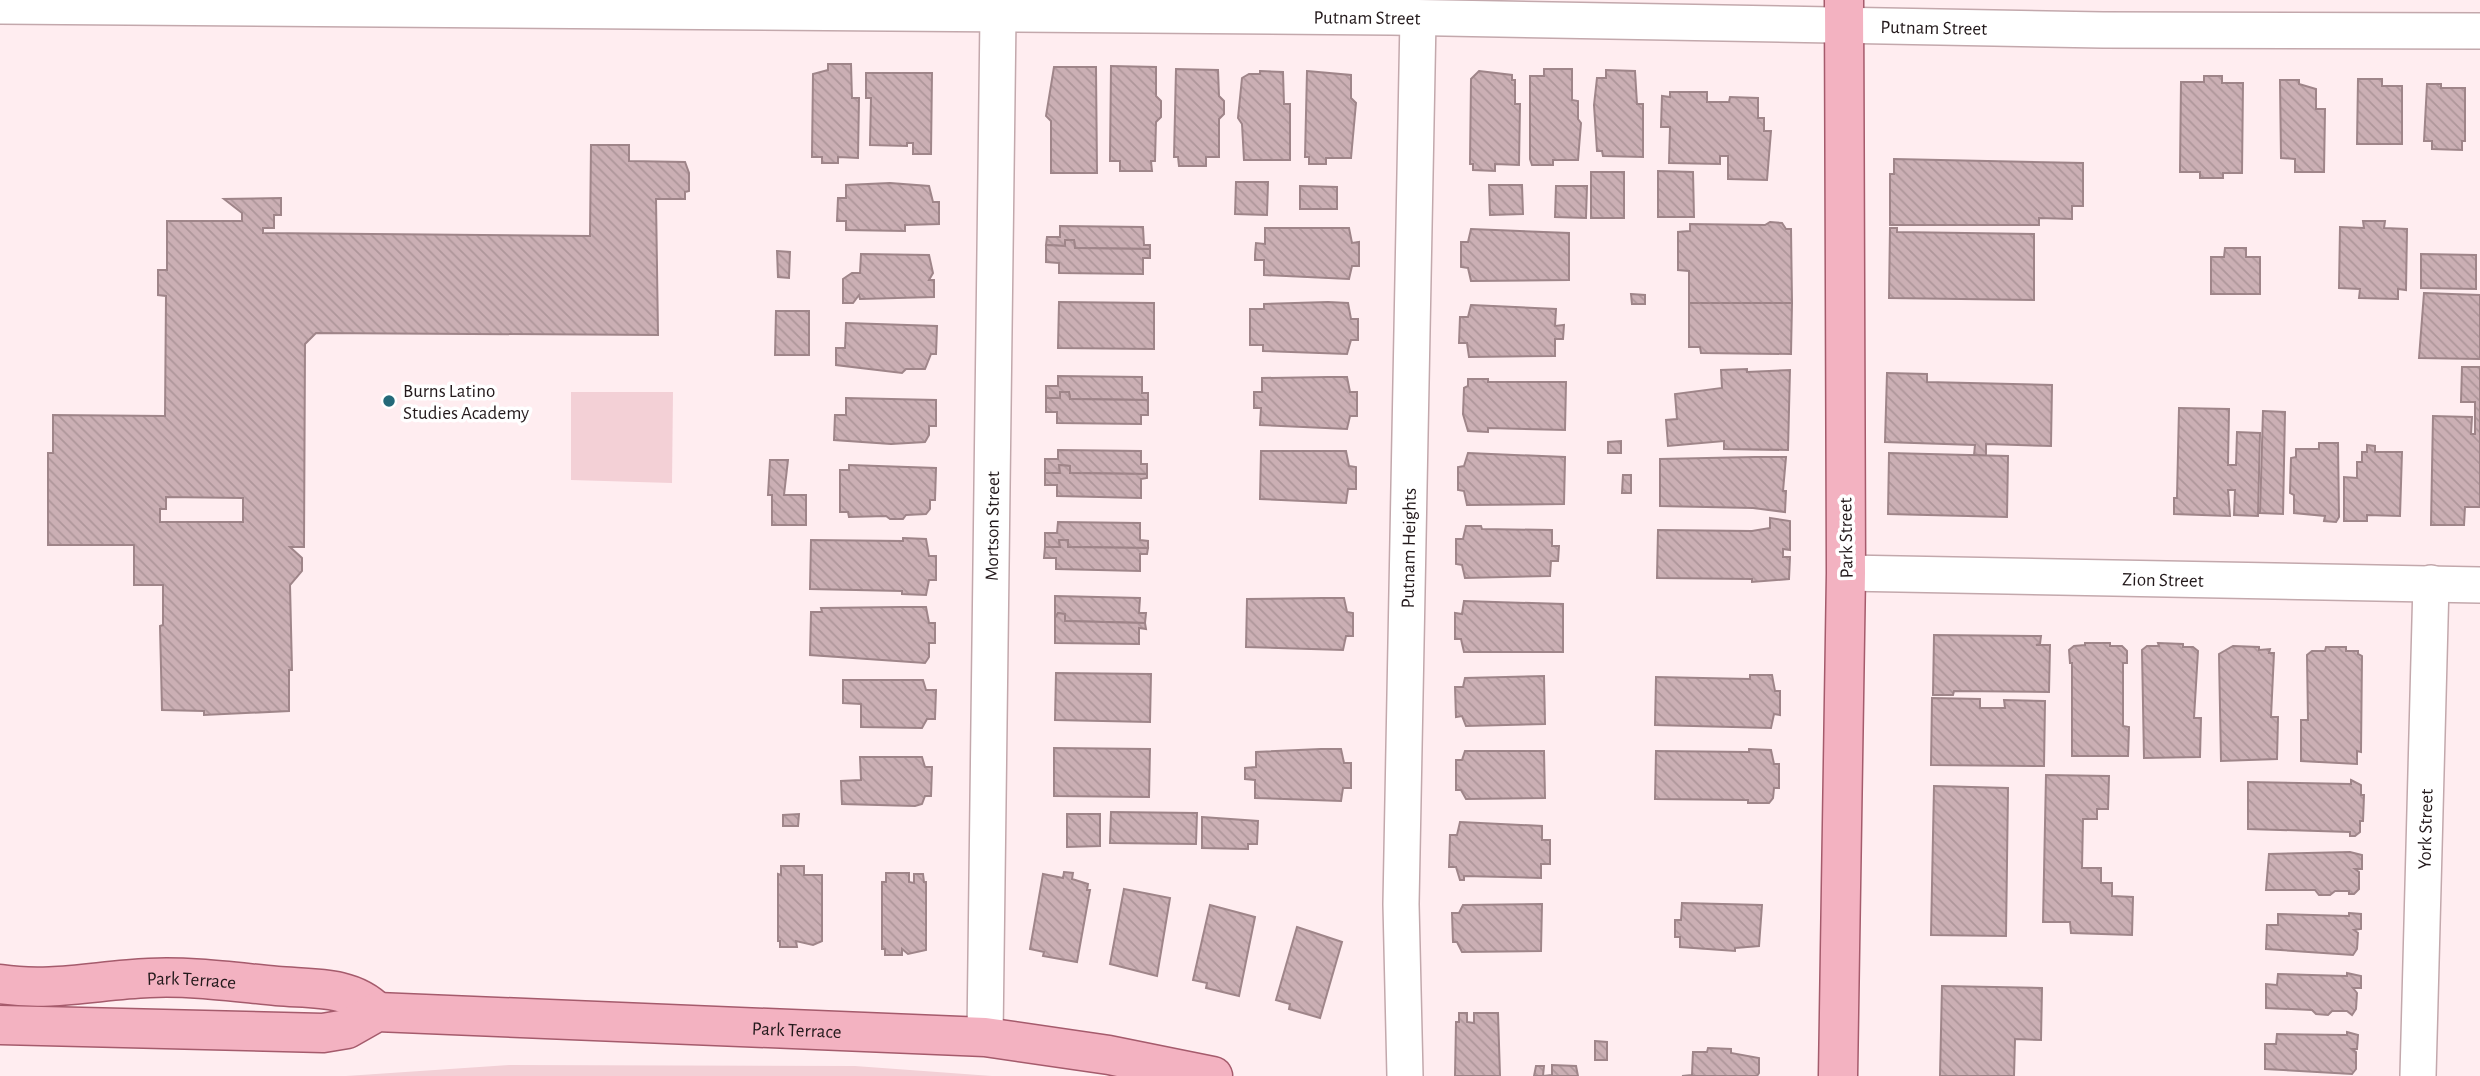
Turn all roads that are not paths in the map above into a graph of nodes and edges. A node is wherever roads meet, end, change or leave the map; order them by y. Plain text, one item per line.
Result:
1 (0, 6) edge
2 (1844, 12) edge
3 (998, 16) junction
4 (1418, 18) junction
5 (2480, 31) edge
6 (1846, 573) junction
7 (2431, 583) junction
8 (2480, 585) edge
9 (184, 978) junction
10 (0, 984) edge
11 (377, 1012) junction
12 (0, 1026) edge
13 (183, 1030) junction
14 (985, 1037) junction
15 (1213, 1076) edge
16 (1405, 1076) edge
17 (1838, 1076) edge
18 (2418, 1076) edge

1 - 3 street, Putnam Street
2 - 4 street, Putnam Street
2 - 5 street, Putnam Street
2 - 6 main road, Park Street
3 - 4 street, Putnam Street
3 - 14 street, Mortson Street
4 - 16 street, Putnam Heights
6 - 7 street, Zion Street
6 - 17 main road, Park Street
7 - 8 street, Zion Street
7 - 18 street, York Street
9 - 10 main road, Park Terrace
9 - 11 main road, Park Terrace
9 - 13 main road
11 - 13 main road
11 - 14 main road, Park Terrace
12 - 13 main road
14 - 15 main road, Park Terrace

